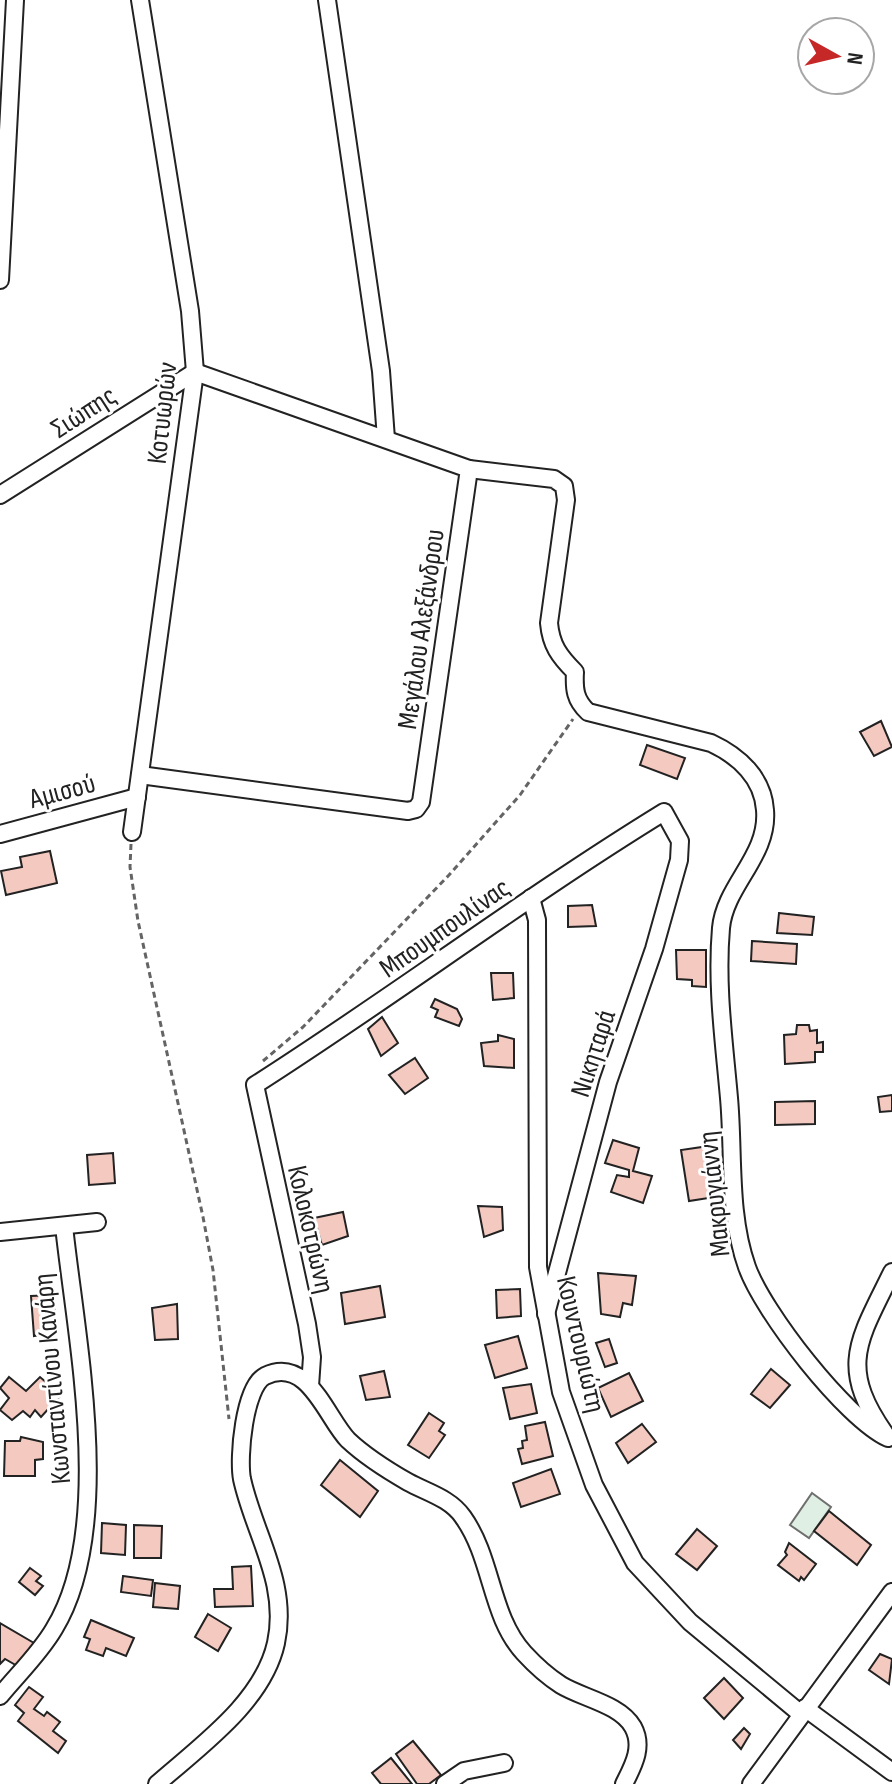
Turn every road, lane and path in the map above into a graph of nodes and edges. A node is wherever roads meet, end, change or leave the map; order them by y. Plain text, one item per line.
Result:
1 (15, 0) edge
2 (140, 0) edge
3 (327, 0) edge
4 (0, 280) edge
5 (195, 372) junction
6 (386, 439) junction
7 (469, 469) junction
8 (0, 495) edge
9 (588, 712) junction
10 (140, 775) junction
11 (137, 797) junction
12 (664, 812) joint
13 (132, 832) joint
14 (0, 834) edge
15 (531, 898) junction
16 (255, 1085) junction
17 (97, 1222) dead end
18 (64, 1226) junction
19 (0, 1232) edge
20 (892, 1272) edge
21 (546, 1314) junction
22 (310, 1386) junction
23 (230, 1427) dead end
24 (890, 1438) edge
25 (892, 1592) edge
26 (0, 1696) edge
27 (803, 1711) junction
28 (504, 1763) dead end
29 (892, 1772) edge
30 (157, 1784) edge
31 (445, 1784) edge
32 (624, 1784) edge
33 (751, 1784) edge

1 - 4 street
2 - 5 street, Κοτυωρών
3 - 6 street
5 - 6 street
5 - 8 street, Σιώπης
5 - 10 street, Κοτυωρών
6 - 7 street
7 - 9 street
7 - 10 street, Μεγάλου Αλεξάνδρου
9 - 16 path
9 - 24 street, Μακρυγιάννη
10 - 11 street, Κοτυωρών
11 - 13 street, Κοτυωρών
11 - 14 street, Αμισού
12 - 15 street, Μπουμπουλίνας
12 - 21 street, Νικηταρά
13 - 23 path
15 - 16 street, Μπουμπουλίνας
15 - 21 street, Κουντουριώτη
16 - 22 street, Κολοκοτρώνη
17 - 18 street
18 - 19 street
18 - 26 street, Κωνσταντίνου Κανάρη
20 - 24 street
21 - 27 street, Κουντουριώτη
22 - 30 street
22 - 32 street
25 - 27 street
27 - 29 street, Κουντουριώτη
27 - 33 street
28 - 31 street

